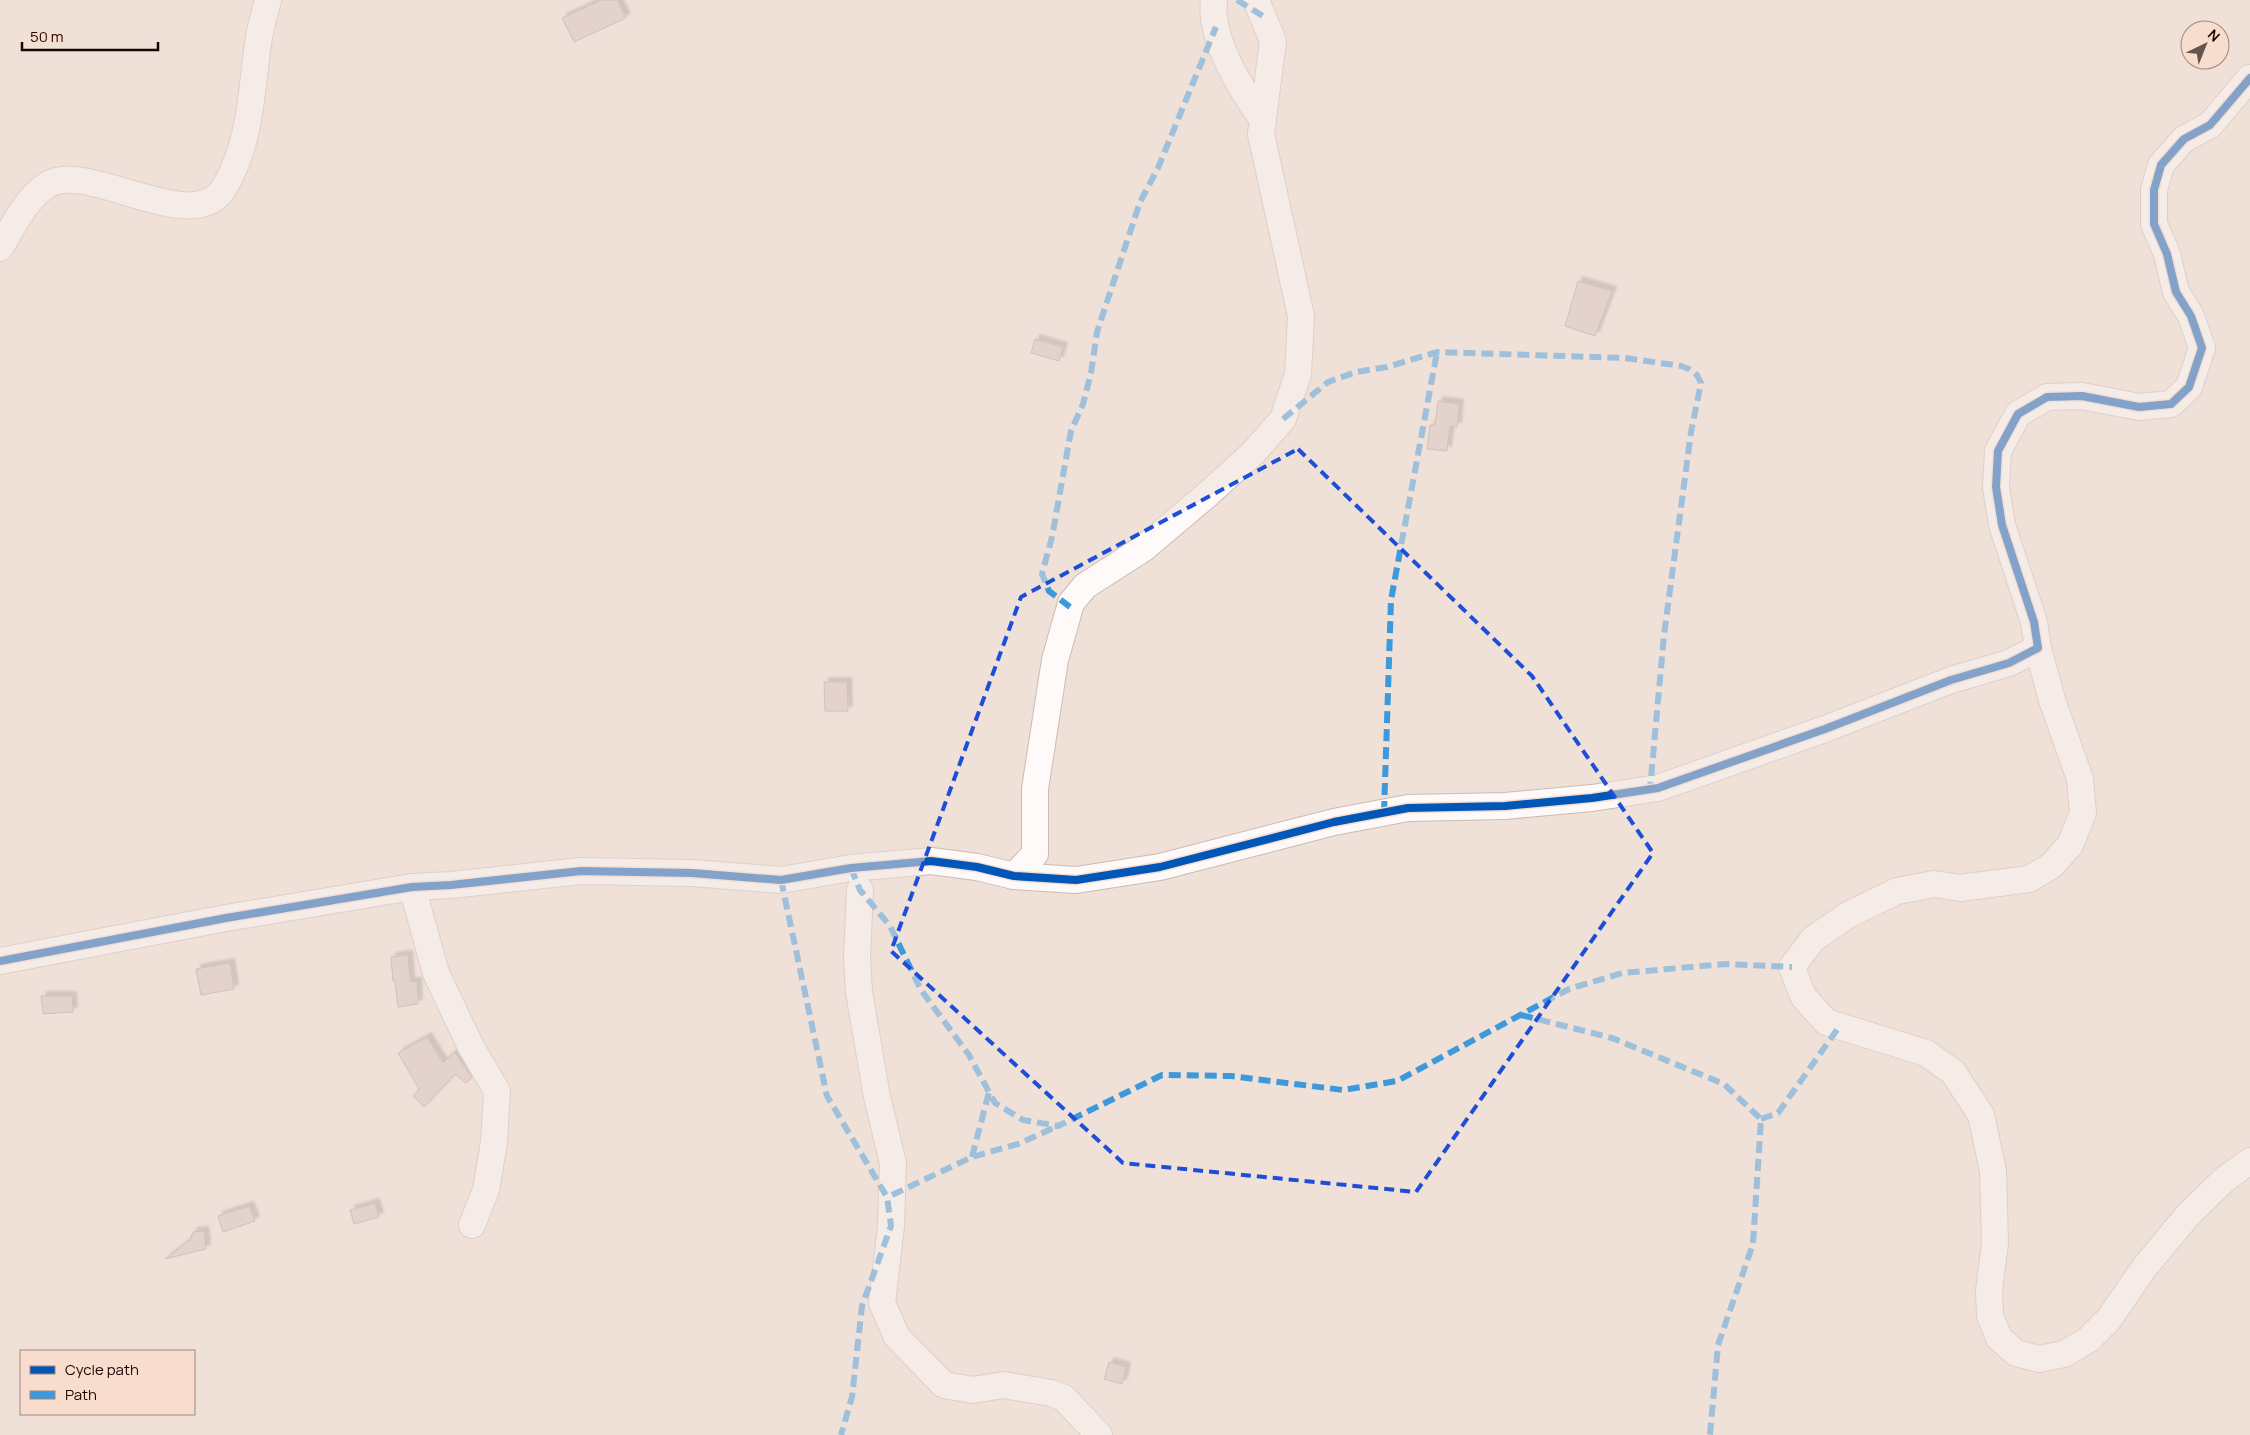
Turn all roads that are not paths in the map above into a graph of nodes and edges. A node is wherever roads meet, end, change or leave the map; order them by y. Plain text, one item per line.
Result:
1 (268, 0) edge
2 (1214, 0) edge
3 (1256, 0) edge
4 (2250, 78) edge
5 (1263, 120) junction
6 (0, 248) edge
7 (2038, 648) junction
8 (1014, 876) junction
9 (412, 887) junction
10 (860, 890) dead end
11 (0, 961) edge
12 (2250, 1161) edge
13 (472, 1225) dead end
14 (1099, 1435) edge

1 - 6 street
2 - 5 street
3 - 5 street
4 - 7 street
5 - 8 street
7 - 8 street
7 - 12 street
8 - 9 street
9 - 11 street
9 - 13 street
10 - 14 street

